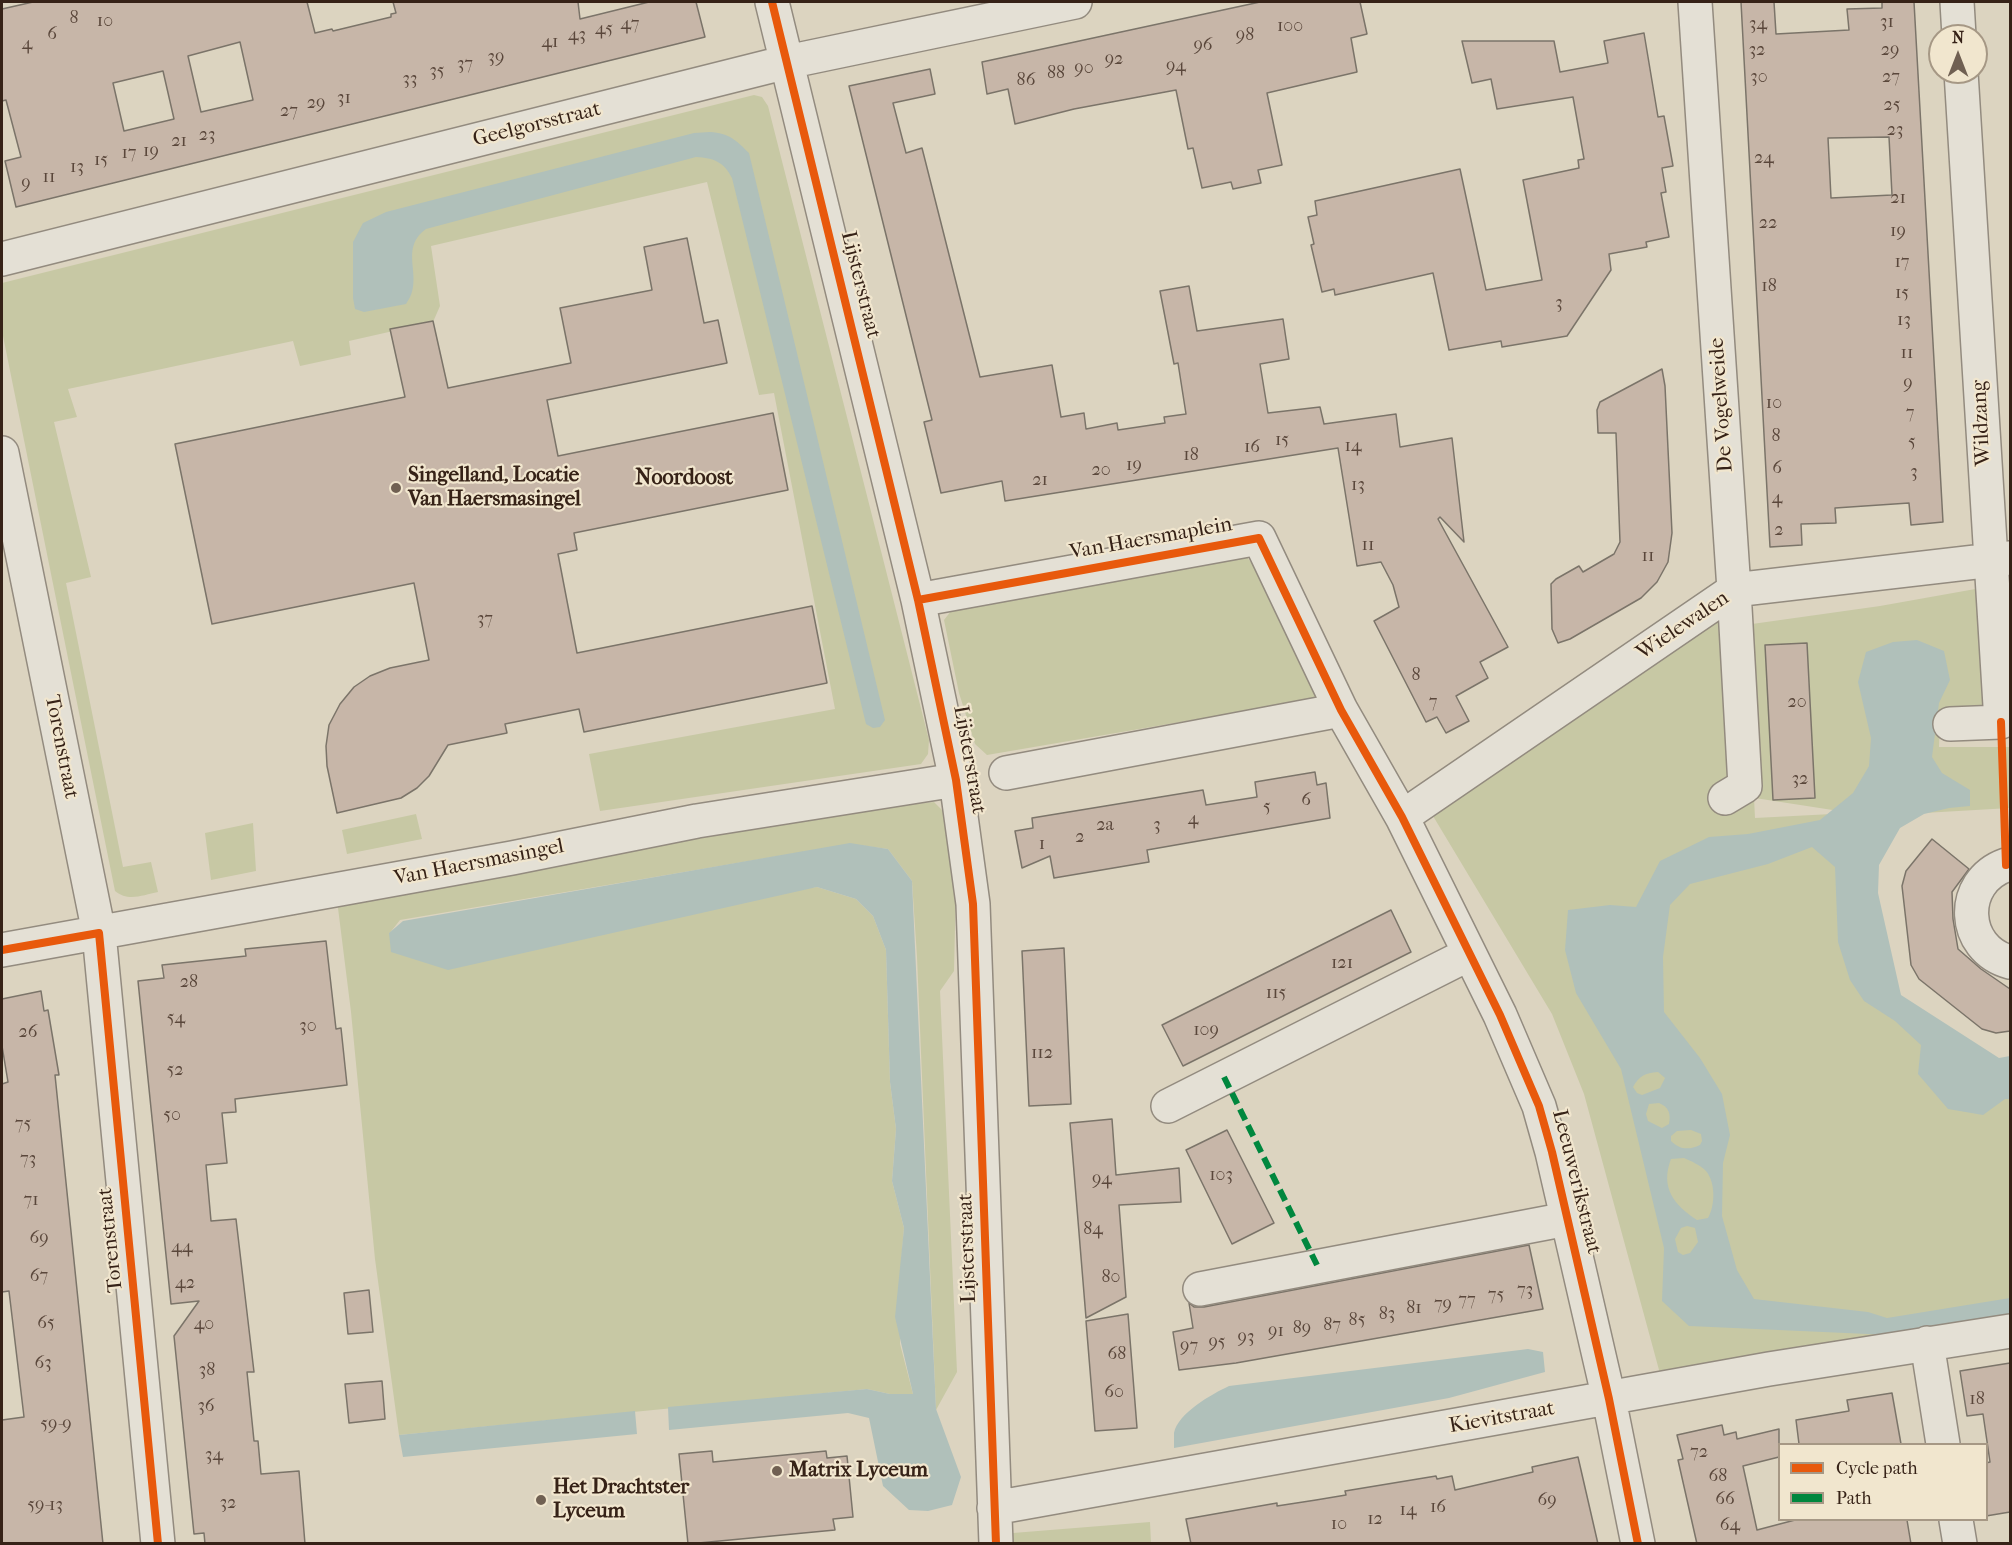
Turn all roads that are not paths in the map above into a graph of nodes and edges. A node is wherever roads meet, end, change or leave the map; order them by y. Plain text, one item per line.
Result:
1 (772, 2) edge
2 (1075, 2) edge
3 (1695, 2) edge
4 (1957, 2) edge
5 (1958, 24) edge
6 (788, 62) junction
7 (1962, 84) edge
8 (2, 259) edge
9 (2, 453) edge
10 (2000, 559) edge
11 (1734, 590) junction
12 (918, 600) junction
13 (1341, 710) junction
14 (1950, 724) dead end
15 (1006, 772) dead end
16 (956, 780) junction
17 (1725, 798) dead end
18 (1402, 817) junction
19 (2006, 865) dead end
20 (99, 933) junction
21 (2, 950) edge
22 (1470, 954) junction
23 (2010, 962) edge
24 (1168, 1106) dead end
25 (1567, 1219) junction
26 (1200, 1289) dead end
27 (2010, 1331) edge
28 (1927, 1343) junction
29 (1609, 1399) junction
30 (1943, 1443) edge
31 (994, 1508) junction
32 (1956, 1521) edge
33 (158, 1544) edge
34 (996, 1544) edge
35 (1638, 1544) edge
36 (1960, 1544) edge

1 - 6 street, Lijsterstraat
2 - 6 street, Geelgorsstraat
3 - 11 street, De Vogelweide
4 - 5 street
6 - 8 street, Geelgorsstraat
6 - 12 street, Lijsterstraat
7 - 10 street, Wildzang
9 - 20 street, Torenstraat
10 - 11 street, Wielewalen
10 - 14 street, Wildzang
11 - 17 street, De Vogelweide
11 - 18 street, Wielewalen
12 - 13 street, Van Haersmaplein
12 - 16 street, Lijsterstraat
13 - 15 street
13 - 18 street, Van Haersmaplein
16 - 20 street, Van Haersmasingel
16 - 31 street, Lijsterstraat
18 - 22 street, Leeuwerikstraat
19 - 23 street
20 - 21 street, Van Haersmasingel
20 - 33 street, Torenstraat
22 - 24 street
22 - 25 street, Leeuwerikstraat
25 - 26 street, Leeuwerikstraat
25 - 29 street, Leeuwerikstraat
27 - 28 street, Kievitstraat
28 - 29 street, Kievitstraat
28 - 30 street
29 - 31 street, Kievitstraat
29 - 35 street, Leeuwerikstraat
31 - 34 street, Lijsterstraat
32 - 36 street

